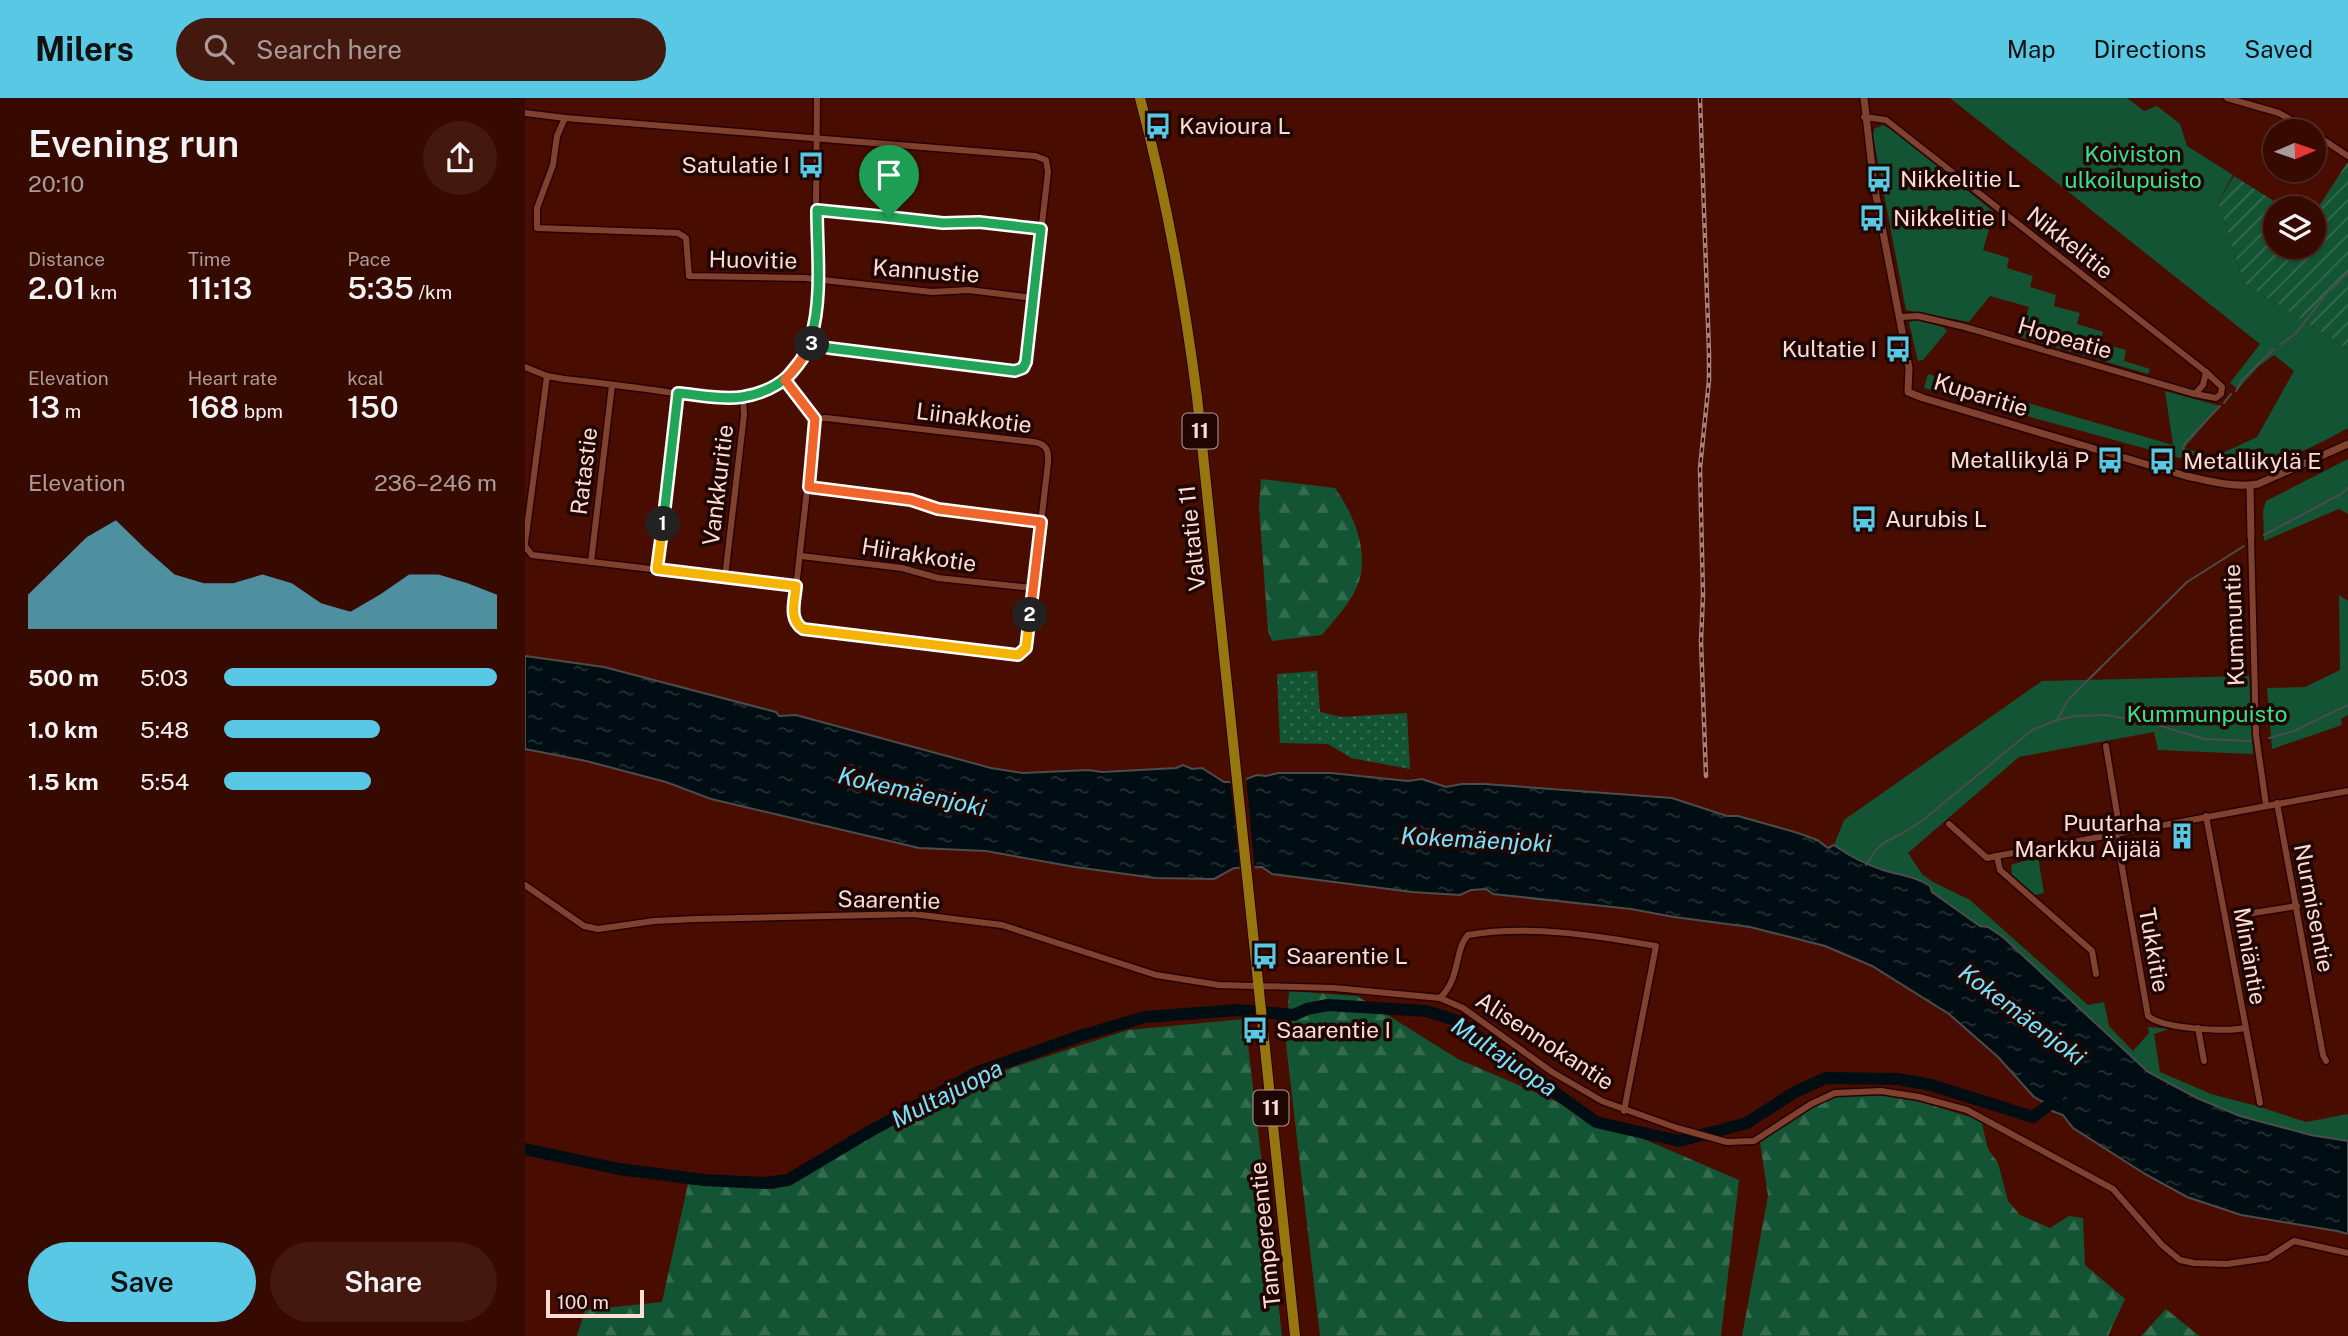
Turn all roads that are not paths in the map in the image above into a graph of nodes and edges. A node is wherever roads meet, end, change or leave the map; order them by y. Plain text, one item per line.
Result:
1 (817, 98) edge
2 (1140, 98) edge
3 (1864, 98) edge
4 (2227, 98) edge
5 (525, 113) edge
6 (1864, 117) junction
7 (565, 118) junction
8 (2289, 119) edge
9 (818, 138) junction
10 (2326, 141) edge
11 (2348, 156) edge
12 (817, 210) junction
13 (1041, 229) junction
14 (817, 279) junction
15 (1033, 299) junction
16 (1901, 317) junction
17 (811, 343) junction
18 (525, 367) edge
19 (2206, 372) junction
20 (547, 376) junction
21 (785, 380) junction
22 (612, 385) junction
23 (678, 393) junction
24 (2195, 394) junction
25 (743, 397) junction
26 (815, 419) junction
27 (2348, 444) edge
28 (2250, 485) junction
29 (809, 487) junction
30 (1041, 522) junction
31 (2251, 538) joint
32 (526, 547) edge
33 (801, 556) junction
34 (591, 562) junction
35 (657, 569) junction
36 (725, 577) junction
37 (796, 586) junction
38 (1033, 588) junction
39 (2106, 746) dead end
40 (2348, 791) edge
41 (2277, 803) junction
42 (2266, 805) junction
43 (2206, 816) junction
44 (1949, 824) dead end
45 (2118, 832) junction
46 (1997, 856) junction
47 (1247, 880) joint
48 (525, 885) edge
49 (2297, 906) junction
50 (2253, 913) dead end
51 (2096, 974) dead end
52 (1257, 988) junction
53 (1440, 998) junction
54 (2198, 1028) junction
55 (2245, 1028) junction
56 (2204, 1060) dead end
57 (2326, 1061) dead end
58 (2260, 1103) dead end
59 (1623, 1111) junction
60 (2348, 1253) edge
61 (1295, 1336) edge

1 - 9 street
2 - 47 highway, Valtatie 11 / 11
3 - 6 street, Kuparitie
4 - 8 street
5 - 7 street
6 - 16 street, Kuparitie
6 - 19 street, Nikkelitie
7 - 9 street
7 - 14 street, Huovitie
9 - 12 street
9 - 13 street
10 - 11 street
12 - 13 street
12 - 14 street
13 - 15 street
14 - 15 street, Kannustie
14 - 17 street
15 - 17 street
16 - 24 street, Hopeatie
16 - 28 street, Kuparitie
17 - 21 street
18 - 20 street
19 - 24 street
19 - 24 street, Nikkelitie
20 - 22 street
20 - 32 street
21 - 25 street
21 - 26 street
22 - 23 street
22 - 34 street, Ratastie
23 - 25 street
23 - 35 street
25 - 36 street, Vankkuritie
26 - 29 street
26 - 30 street, Liinakkotie
27 - 28 street
28 - 31 street, Kummuntie
29 - 30 street
29 - 33 street
30 - 38 street, Liinakkotie
31 - 42 street, Kummuntie
32 - 34 street
33 - 37 street
33 - 38 street, Hiirakkotie
34 - 35 street
35 - 36 street
36 - 37 street
37 - 38 street, Liinakkotie
39 - 45 street
40 - 41 street
41 - 42 street
41 - 49 street, Nurmisentie
42 - 43 street
43 - 45 street
43 - 55 street, Miniäntie
44 - 46 street
45 - 46 street
45 - 54 street, Tukkitie
46 - 51 street
47 - 52 highway, Tampereentie / 11
48 - 52 street, Saarentie
49 - 50 street
49 - 57 street, Nurmisentie
52 - 53 street, Alisennokantie
52 - 61 highway, Tampereentie / 11
53 - 59 street, Alisennokantie
53 - 59 street
54 - 55 street, Tukkitie
54 - 56 street
55 - 58 street, Miniäntie
59 - 60 street, Alisennokantie

